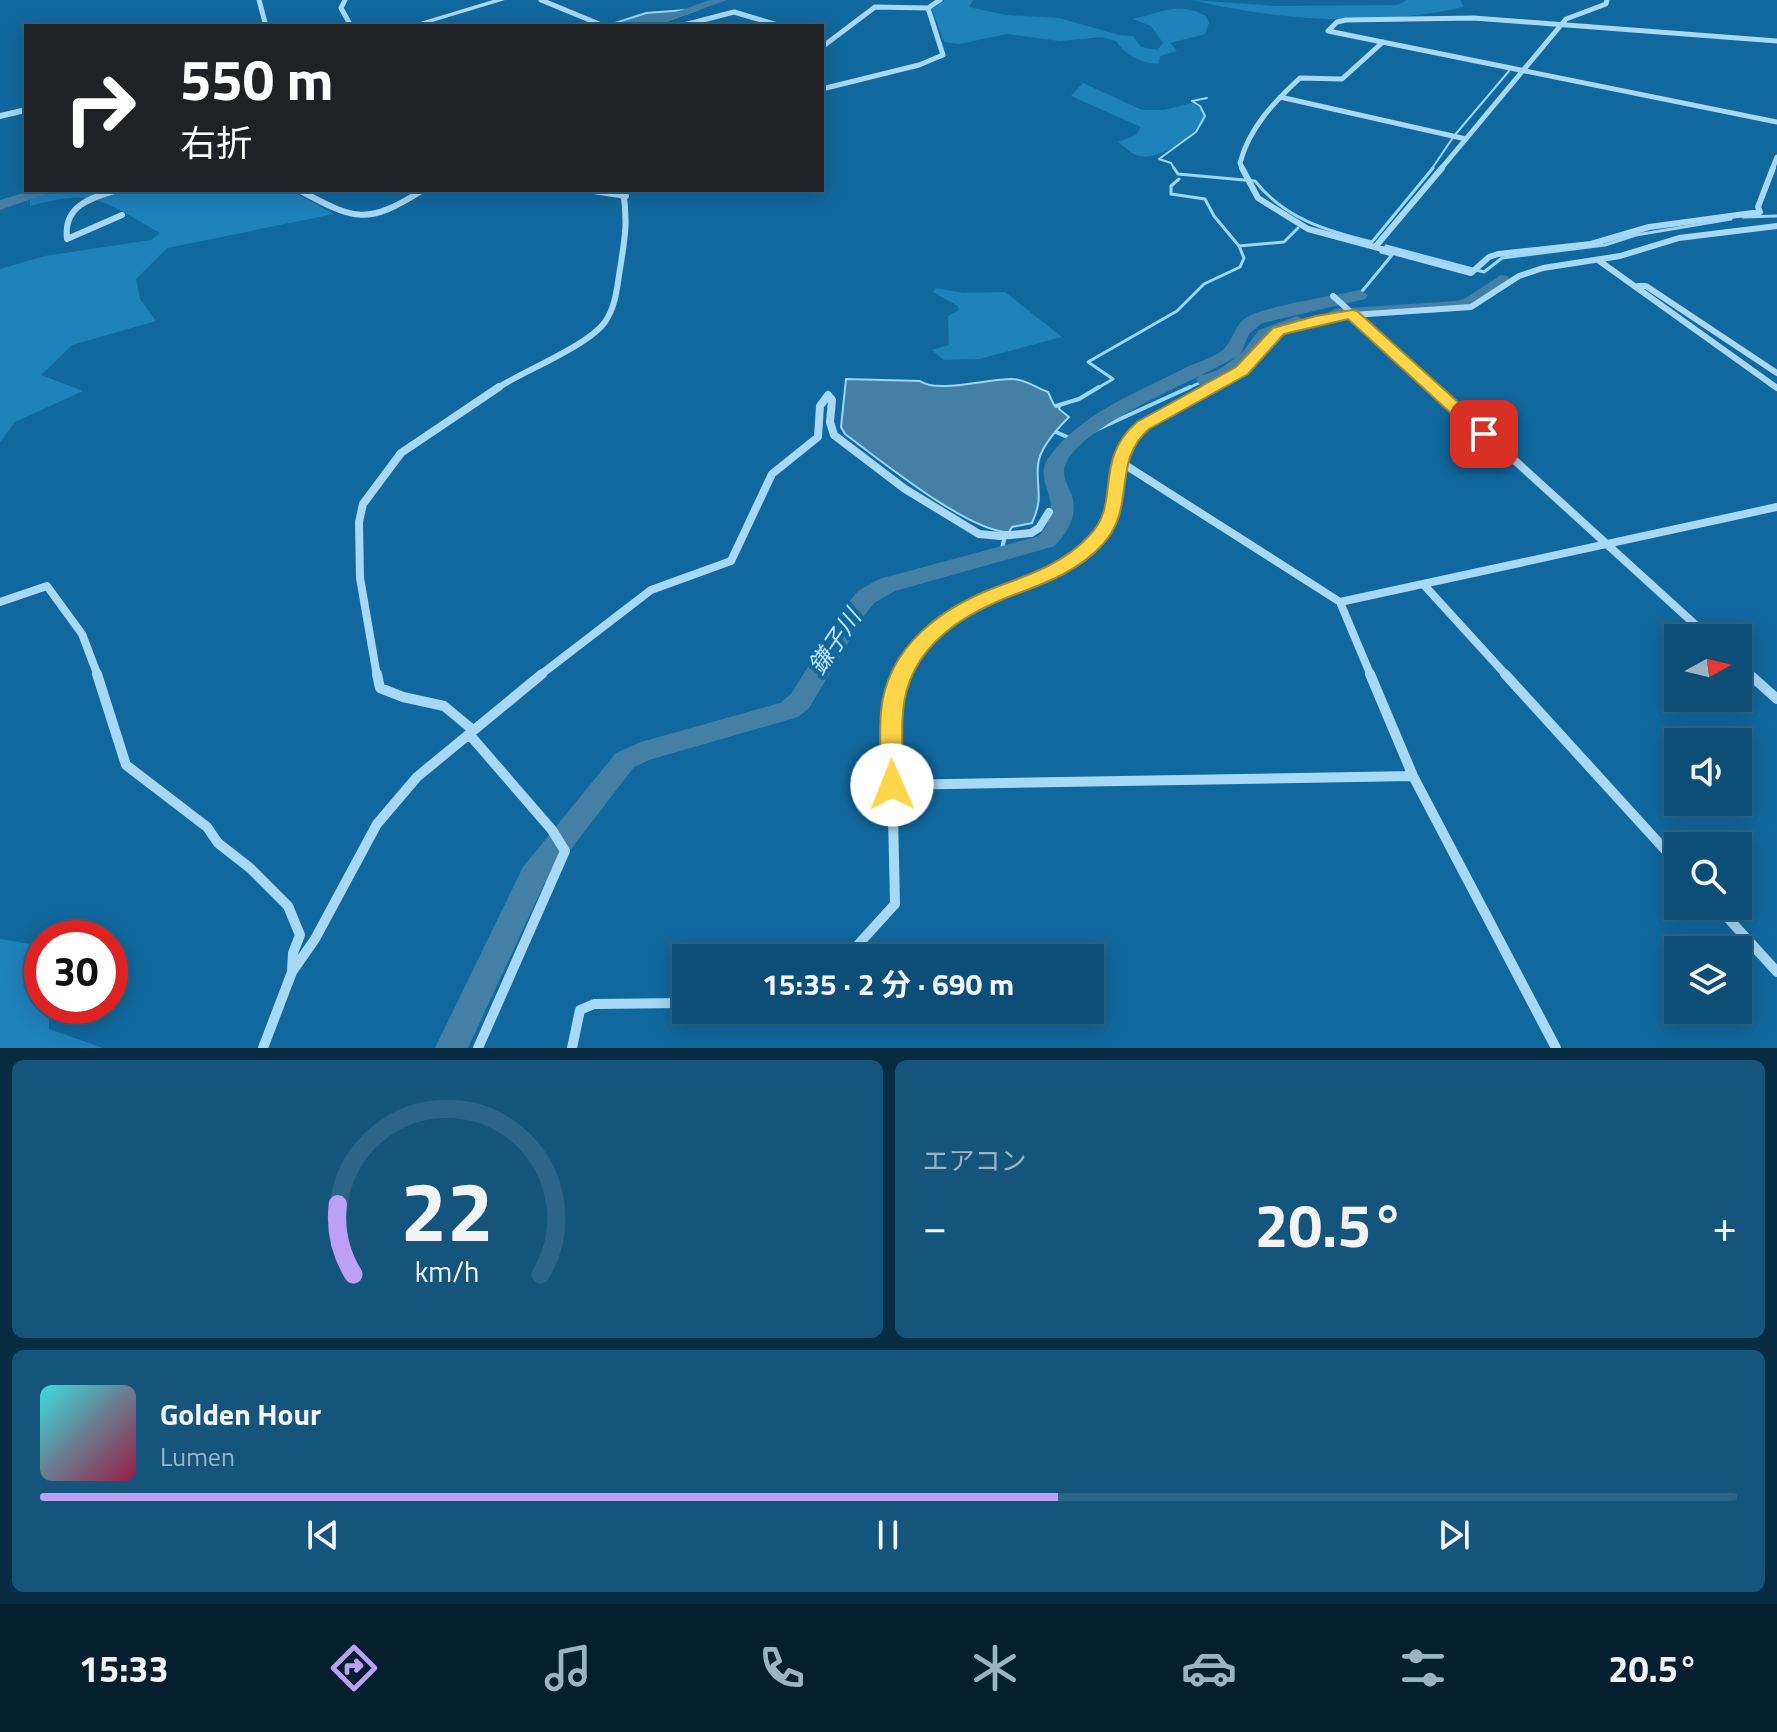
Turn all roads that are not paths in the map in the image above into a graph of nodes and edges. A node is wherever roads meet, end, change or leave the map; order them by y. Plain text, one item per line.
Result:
1 (259, 0) edge
2 (345, 0) edge
3 (501, 0) edge
4 (541, 0) edge
5 (940, 0) edge
6 (1607, 0) edge
7 (928, 8) junction
8 (265, 24) edge
9 (350, 24) edge
10 (418, 24) edge
11 (599, 24) edge
12 (687, 24) edge
13 (774, 24) edge
14 (1562, 25) junction
15 (825, 40) edge
16 (1777, 41) edge
17 (1383, 42) junction
18 (1524, 71) junction
19 (824, 89) edge
20 (1280, 97) junction
21 (24, 110) edge
22 (0, 116) edge
23 (1777, 122) edge
24 (1466, 139) junction
25 (1777, 157) edge
26 (112, 192) edge
27 (303, 192) edge
28 (420, 192) edge
29 (624, 193) edge
30 (122, 215) dead end
31 (1777, 226) edge
32 (1376, 246) junction
33 (1598, 260) junction
34 (1638, 286) junction
35 (1333, 296) dead end
36 (1352, 315) junction
37 (1777, 373) edge
38 (1777, 388) edge
39 (1119, 461) junction
40 (1777, 507) edge
41 (1049, 512) dead end
42 (1606, 545) junction
43 (1424, 585) junction
44 (0, 602) edge
45 (1340, 602) junction
46 (1694, 624) edge
47 (1752, 677) edge
48 (1777, 699) edge
49 (471, 732) junction
50 (1413, 776) junction
51 (892, 785) junction
52 (1664, 849) edge
53 (1730, 920) edge
54 (859, 944) edge
55 (292, 972) junction
56 (1777, 972) edge
57 (672, 1003) edge
58 (263, 1048) edge
59 (478, 1048) edge
60 (572, 1048) edge
61 (1556, 1048) edge

1 - 8 street
2 - 9 street
3 - 10 street
4 - 11 street
5 - 7 street
6 - 14 street
7 - 15 street
7 - 19 street
12 - 13 street
14 - 16 street
14 - 17 street
14 - 18 street
17 - 18 street
17 - 20 street
18 - 23 street
18 - 24 street
20 - 24 street
20 - 32 street
21 - 22 street
24 - 32 street
25 - 32 street
26 - 30 street
27 - 28 street
29 - 49 street
31 - 33 street
33 - 34 street
33 - 36 street
34 - 37 street
34 - 38 street
35 - 36 street
36 - 39 street
36 - 42 street
39 - 45 street
39 - 51 street
40 - 42 street
41 - 49 street
42 - 43 street
42 - 46 street
43 - 45 street
43 - 52 street
44 - 55 street
45 - 50 street
47 - 48 street
49 - 55 street
49 - 59 street
50 - 51 street
50 - 61 street
51 - 54 street
53 - 56 street
55 - 58 street
57 - 60 street

